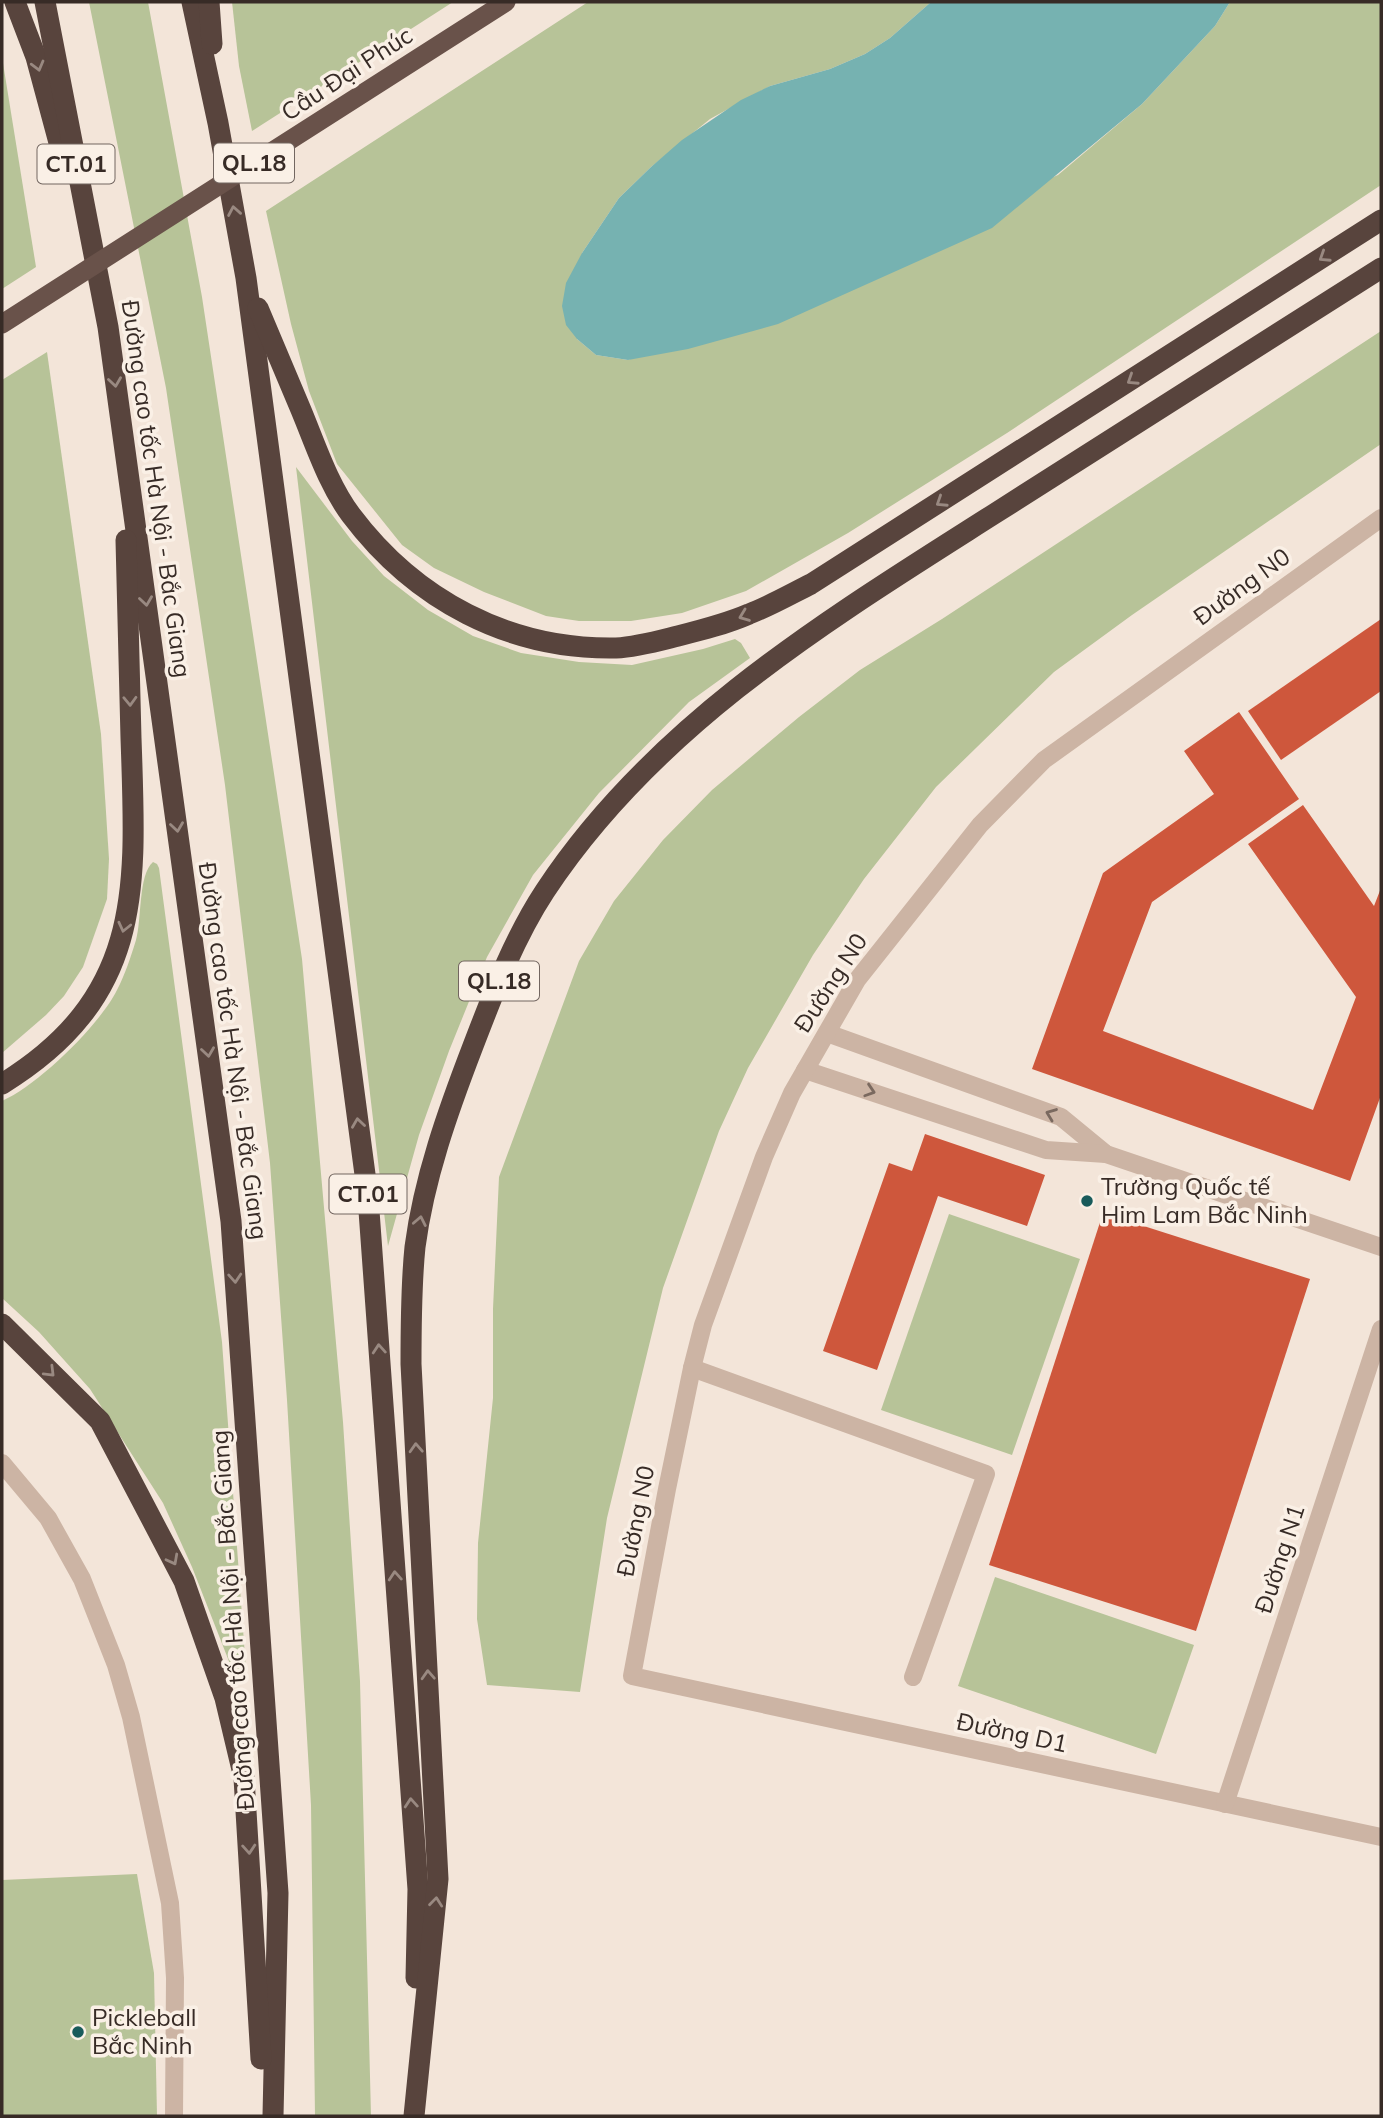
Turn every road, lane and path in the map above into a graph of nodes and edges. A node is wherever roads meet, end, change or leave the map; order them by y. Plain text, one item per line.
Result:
1 (15, 2) edge
2 (45, 2) edge
3 (192, 2) edge
4 (209, 2) edge
5 (506, 2) edge
6 (218, 123) junction
7 (1381, 220) edge
8 (1381, 268) edge
9 (246, 278) junction
10 (2, 324) edge
11 (108, 327) junction
12 (123, 437) junction
13 (1381, 518) edge
14 (827, 1032) junction
15 (805, 1070) junction
16 (2, 1084) edge
17 (1106, 1154) junction
18 (1381, 1247) edge
19 (2, 1324) edge
20 (1381, 1329) edge
21 (692, 1368) junction
22 (2, 1463) edge
23 (632, 1676) joint
24 (913, 1677) dead end
25 (1225, 1804) junction
26 (1381, 1837) edge
27 (174, 2116) edge
28 (265, 2116) edge
29 (273, 2116) edge
30 (414, 2116) edge

1 -> 11 highway
2 - 11 highway, Đường cao tốc Hà Nội - Bắc Giang / CT.01
3 - 6 highway, CT.01
4 - 6 highway
5 - 10 highway, Cầu Đại Phúc / QL.18, bridge
9 -> 6 highway, CT.01
7 -> 9 highway
30 -> 8 highway, QL.18
30 -> 9 highway, CT.01
11 -> 12 highway, Đường cao tốc Hà Nội - Bắc Giang / CT.01
12 -> 16 highway
12 -> 29 highway, Đường cao tốc Hà Nội - Bắc Giang / CT.01
13 - 14 street, Đường N0
14 - 15 street, Đường N0
17 -> 14 street
15 -> 17 street
15 - 21 street, Đường N0
17 - 18 street
19 -> 28 highway
20 - 25 street, Đường N1
21 - 23 street, Đường N0
21 - 24 street
22 - 27 street
23 - 25 street, Đường D1
25 - 26 street, Đường D1

